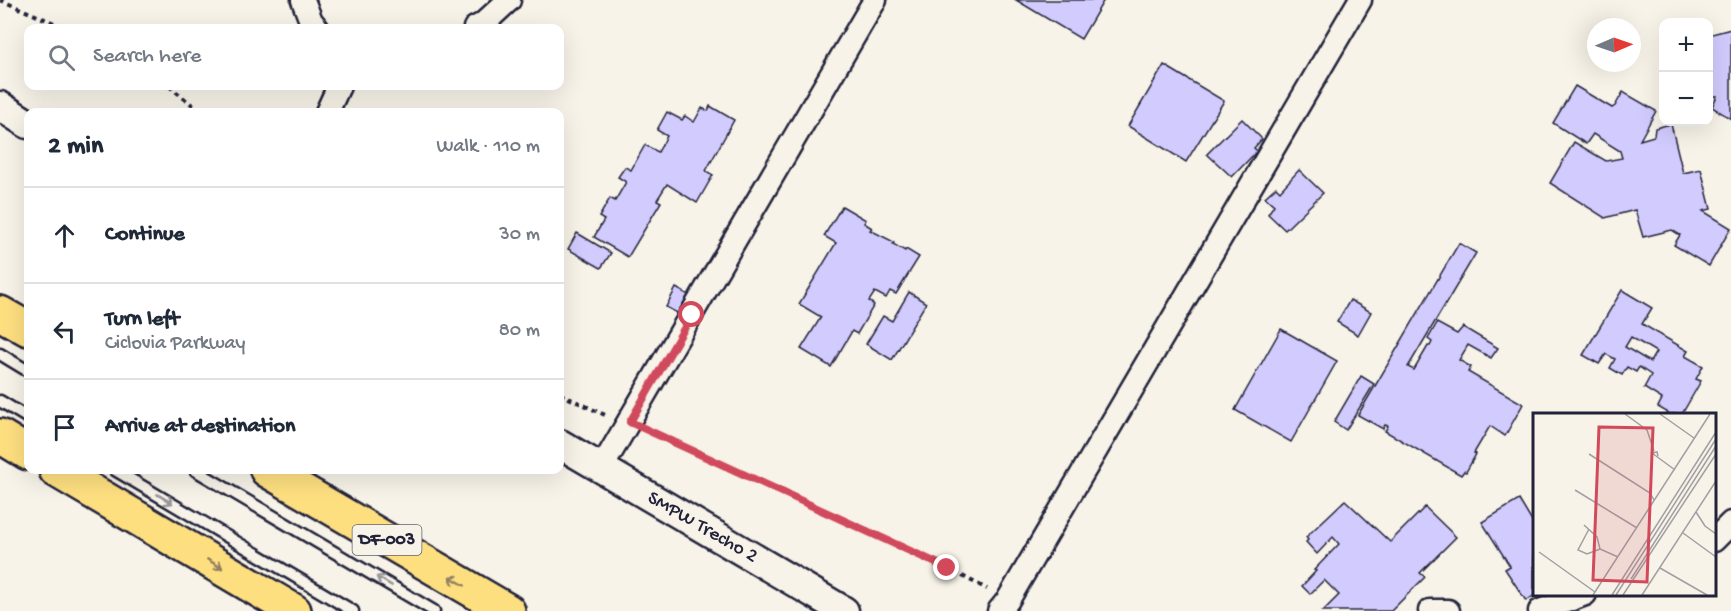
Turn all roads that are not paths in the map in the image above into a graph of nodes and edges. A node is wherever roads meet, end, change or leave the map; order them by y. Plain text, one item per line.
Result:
1 (303, 0) edge
2 (509, 0) edge
3 (875, 0) edge
4 (1360, 0) edge
5 (314, 24) edge
6 (483, 24) edge
7 (337, 90) edge
8 (0, 106) edge
9 (329, 108) edge
10 (24, 121) edge
11 (0, 313) edge
12 (24, 327) edge
13 (0, 354) edge
14 (24, 369) edge
15 (0, 401) edge
16 (24, 416) edge
17 (0, 436) edge
18 (564, 446) edge
19 (24, 451) edge
20 (601, 469) junction
21 (63, 474) edge
22 (122, 474) edge
23 (202, 474) edge
24 (274, 474) edge
25 (1731, 523) edge
26 (1716, 538) edge
27 (1580, 596) edge
28 (1004, 607) edge
29 (294, 611) edge
30 (353, 611) edge
31 (434, 611) edge
32 (508, 611) edge
33 (844, 611) edge
34 (1430, 611) edge
35 (1448, 611) edge
36 (1540, 611) edge

1 - 5 street
2 - 6 street
3 - 20 street
4 - 28 street
7 - 9 street
8 - 10 street
11 - 12 highway
13 - 14 lane
15 - 16 lane
17 - 19 highway
18 - 20 street, SMPW Trecho 2
20 - 33 street, SMPW Trecho 2
21 -> 29 highway
22 -> 30 lane
31 -> 23 lane
32 -> 24 highway, DF-003
25 - 26 street
27 - 36 street
34 - 35 street

